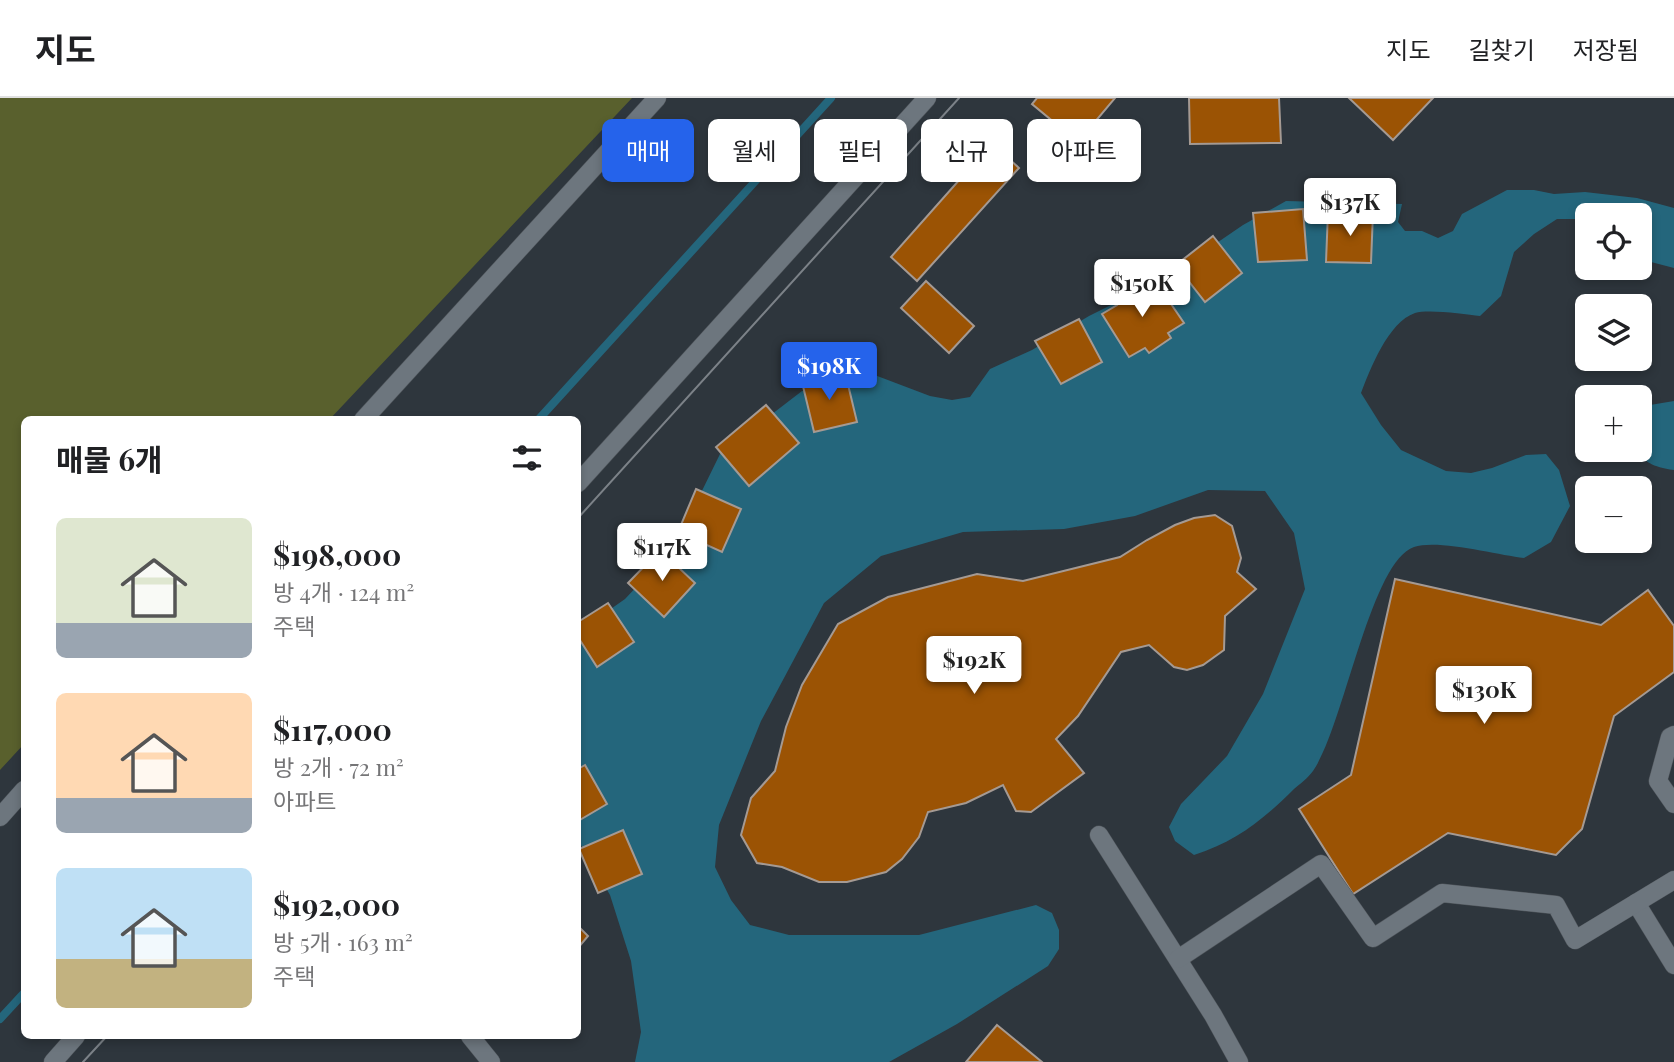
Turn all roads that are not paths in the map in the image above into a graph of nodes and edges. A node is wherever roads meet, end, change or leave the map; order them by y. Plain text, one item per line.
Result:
1 (657, 98) edge
2 (927, 98) edge
3 (367, 416) edge
4 (581, 480) edge
5 (1674, 735) edge
6 (21, 793) edge
7 (1674, 804) edge
8 (0, 817) edge
9 (1100, 835) dead end
10 (1674, 880) edge
11 (1636, 904) junction
12 (1178, 960) junction
13 (1674, 965) edge
14 (73, 1039) edge
15 (472, 1039) edge
16 (53, 1062) edge
17 (491, 1062) edge
18 (1239, 1062) edge

1 - 3 street
2 - 4 street
5 - 7 street
6 - 8 street
9 - 12 street
10 - 11 street
11 - 12 street
11 - 13 street
12 - 18 street
14 - 16 street
15 - 17 street

